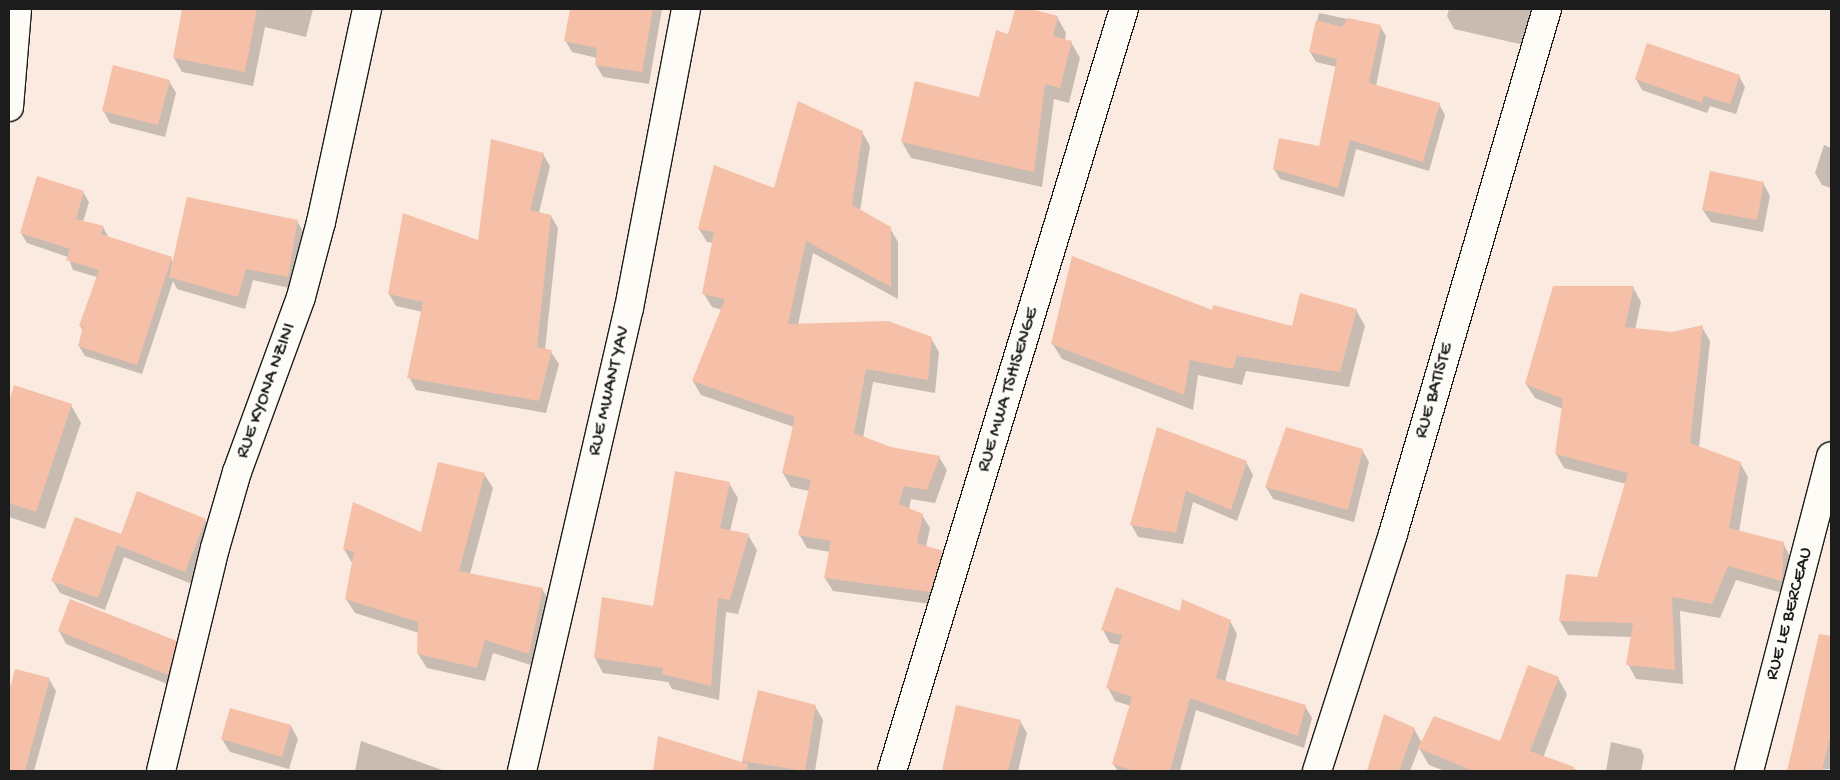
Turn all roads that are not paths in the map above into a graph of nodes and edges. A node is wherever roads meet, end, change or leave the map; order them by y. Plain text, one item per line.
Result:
1 (17, 9) edge
2 (367, 9) edge
3 (686, 9) edge
4 (1124, 9) edge
5 (1546, 9) edge
6 (9, 107) edge
7 (1831, 457) edge
8 (162, 771) edge
9 (522, 771) edge
10 (892, 771) edge
11 (1317, 771) edge
12 (1749, 771) edge

1 - 6 street
2 - 8 street, RUE KYONA NZINI
3 - 9 street, RUE MWANT YAV
4 - 10 street, RUE MWA TSHISENGE
5 - 11 street, RUE BATISTE
7 - 12 street, RUE LE BERCEAU

